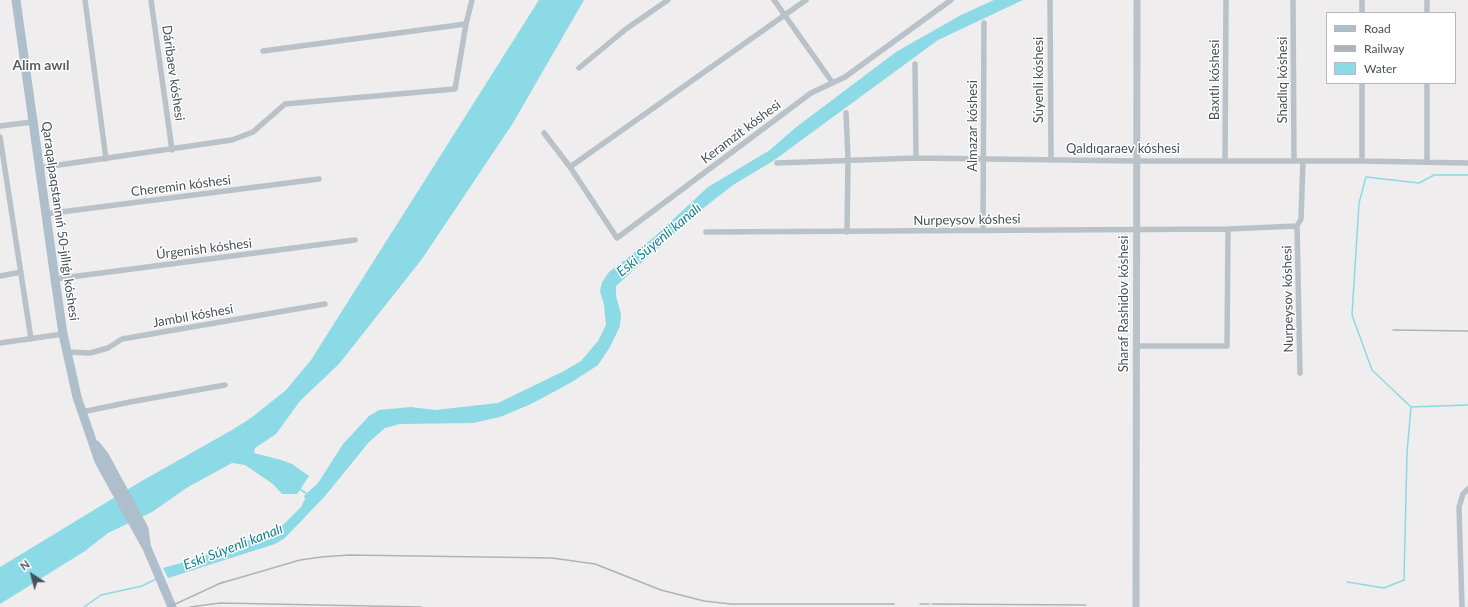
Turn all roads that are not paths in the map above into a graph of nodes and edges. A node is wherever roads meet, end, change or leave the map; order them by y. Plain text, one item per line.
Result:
1 (16, 0) edge
2 (85, 0) edge
3 (151, 0) edge
4 (472, 0) edge
5 (668, 0) edge
6 (774, 0) edge
7 (806, 0) edge
8 (951, 0) edge
9 (1050, 0) edge
10 (1137, 0) edge
11 (1226, 0) edge
12 (1293, 0) edge
13 (1362, 0) edge
14 (1427, 0) edge
15 (1362, 12) edge
16 (1427, 12) edge
17 (785, 15) junction
18 (984, 23) dead end
19 (466, 24) junction
20 (263, 52) dead end
21 (915, 64) dead end
22 (579, 68) dead end
23 (832, 82) junction
24 (1362, 84) edge
25 (1427, 84) edge
26 (846, 113) dead end
27 (32, 122) junction
28 (0, 126) edge
29 (544, 133) dead end
30 (0, 137) edge
31 (172, 150) junction
32 (916, 158) junction
33 (106, 159) junction
34 (848, 159) junction
35 (984, 159) junction
36 (1051, 160) junction
37 (1225, 160) junction
38 (1136, 161) junction
39 (1294, 161) junction
40 (1304, 161) junction
41 (1362, 161) junction
42 (1427, 162) junction
43 (777, 163) dead end
44 (1468, 163) edge
45 (570, 167) junction
46 (38, 168) junction
47 (320, 179) dead end
48 (45, 214) junction
49 (1298, 226) junction
50 (1136, 229) junction
51 (1228, 229) junction
52 (983, 230) junction
53 (706, 232) dead end
54 (847, 232) junction
55 (355, 240) dead end
56 (21, 272) junction
57 (0, 276) edge
58 (55, 279) junction
59 (325, 304) dead end
60 (63, 334) junction
61 (31, 339) junction
62 (0, 343) edge
63 (1136, 346) junction
64 (67, 352) junction
65 (1300, 373) dead end
66 (225, 385) dead end
67 (82, 412) junction
68 (1468, 489) edge
69 (172, 607) edge
70 (1136, 607) edge
71 (1462, 607) edge

1 - 27 main road, Qaraqalpaqstannıń 50-jıllıǵı kóshesi
2 - 33 street
3 - 31 street, Dáribaev kóshesi
4 - 19 street
5 - 22 street
6 - 17 street
7 - 17 street
8 - 23 street, Keramzit kóshesi
9 - 36 street, Súyenli kóshesi
10 - 38 street, Sharaf Rashidov kóshesi
11 - 37 street, Baxıtlı kóshesi
12 - 39 street, Shadlıq kóshesi
13 - 15 street
14 - 16 street
17 - 23 street
17 - 45 street
18 - 35 street, Almazar kóshesi
19 - 20 street
19 - 31 street
21 - 32 street
23 - 45 street, Keramzit kóshesi
24 - 41 street
25 - 42 street
26 - 34 street
27 - 28 street
27 - 46 main road, Qaraqalpaqstannıń 50-jıllıǵı kóshesi
29 - 45 street, Keramzit kóshesi
30 - 56 street
31 - 33 street
32 - 34 street, Qaldıqaraev kóshesi
32 - 35 street, Qaldıqaraev kóshesi
33 - 46 street
34 - 43 street, Qaldıqaraev kóshesi
34 - 54 street
35 - 36 street, Qaldıqaraev kóshesi
35 - 52 street, Almazar kóshesi
36 - 38 street, Qaldıqaraev kóshesi
37 - 38 street, Qaldıqaraev kóshesi
37 - 39 street, Qaldıqaraev kóshesi
38 - 50 street, Sharaf Rashidov kóshesi
39 - 40 street, Qaldıqaraev kóshesi
40 - 41 street, Qaldıqaraev kóshesi
40 - 49 street, Nurpeysov kóshesi
41 - 42 street, Qaldıqaraev kóshesi
42 - 44 street, Qaldıqaraev kóshesi
46 - 48 main road, Qaraqalpaqstannıń 50-jıllıǵı kóshesi
47 - 48 street, Cheremin kóshesi
48 - 58 main road, Qaraqalpaqstannıń 50-jıllıǵı kóshesi
49 - 51 street, Nurpeysov kóshesi
49 - 65 street, Nurpeysov kóshesi
50 - 51 street, Nurpeysov kóshesi
50 - 52 street, Nurpeysov kóshesi
50 - 63 street, Sharaf Rashidov kóshesi
51 - 63 street
52 - 54 street, Nurpeysov kóshesi
53 - 54 street, Nurpeysov kóshesi
55 - 58 street, Úrgenish kóshesi
56 - 57 street
56 - 61 street
58 - 60 main road, Qaraqalpaqstannıń 50-jıllıǵı kóshesi
59 - 64 street, Jambıl kóshesi
60 - 61 street
60 - 64 main road, Qaraqalpaqstannıń 50-jıllıǵı kóshesi
61 - 62 street
63 - 70 street, Sharaf Rashidov kóshesi
64 - 67 main road, Qaraqalpaqstannıń 50-jıllıǵı kóshesi
66 - 67 street
67 - 69 main road, Qaraqalpaqstannıń 50-jıllıǵı kóshesi
68 - 71 street

